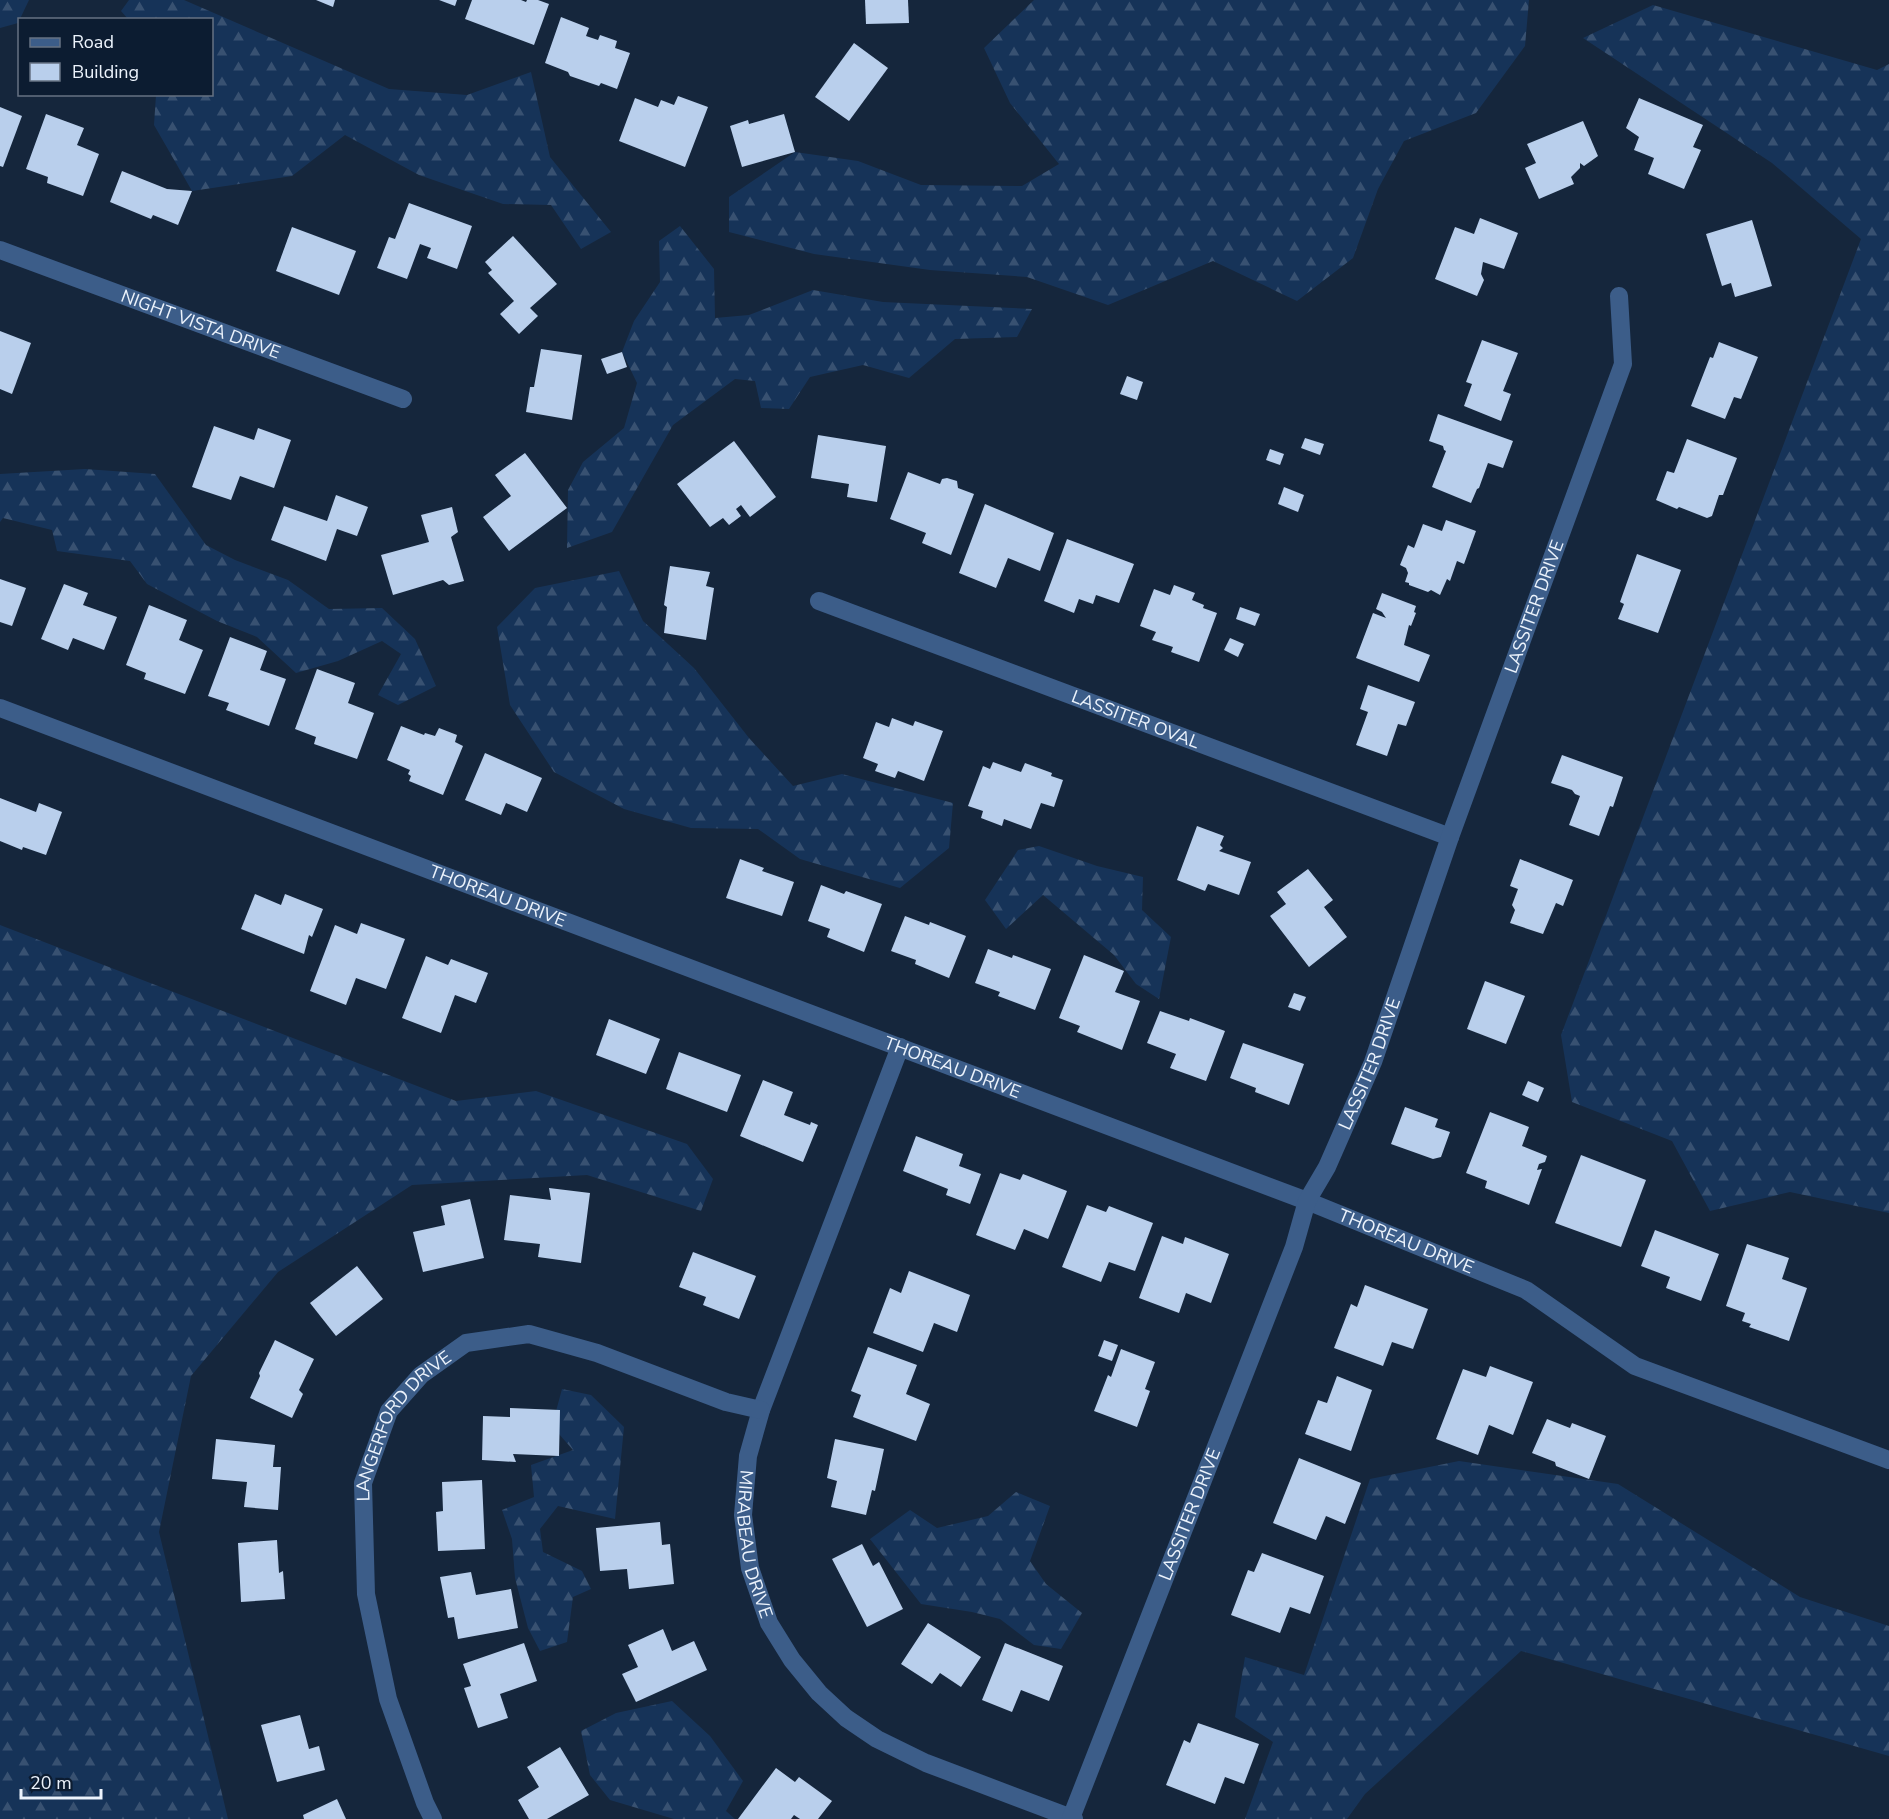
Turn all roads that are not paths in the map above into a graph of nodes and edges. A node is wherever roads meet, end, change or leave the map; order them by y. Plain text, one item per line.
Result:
1 (0, 250) edge
2 (1619, 296) dead end
3 (403, 399) dead end
4 (819, 601) dead end
5 (0, 708) edge
6 (1450, 837) junction
7 (900, 1047) junction
8 (1307, 1201) junction
9 (761, 1410) junction
10 (1889, 1460) edge
11 (1073, 1818) edge
12 (433, 1819) edge

1 - 3 street, NIGHT VISTA DRIVE
2 - 6 street, LASSITER DRIVE
4 - 6 street, LASSITER OVAL
5 - 7 street, THOREAU DRIVE
6 - 8 street, LASSITER DRIVE
7 - 8 street, THOREAU DRIVE
7 - 9 street, MIRABEAU DRIVE
8 - 10 street, THOREAU DRIVE
8 - 11 street, LASSITER DRIVE
9 - 11 street, MIRABEAU DRIVE
9 - 12 street, LANGERFORD DRIVE

